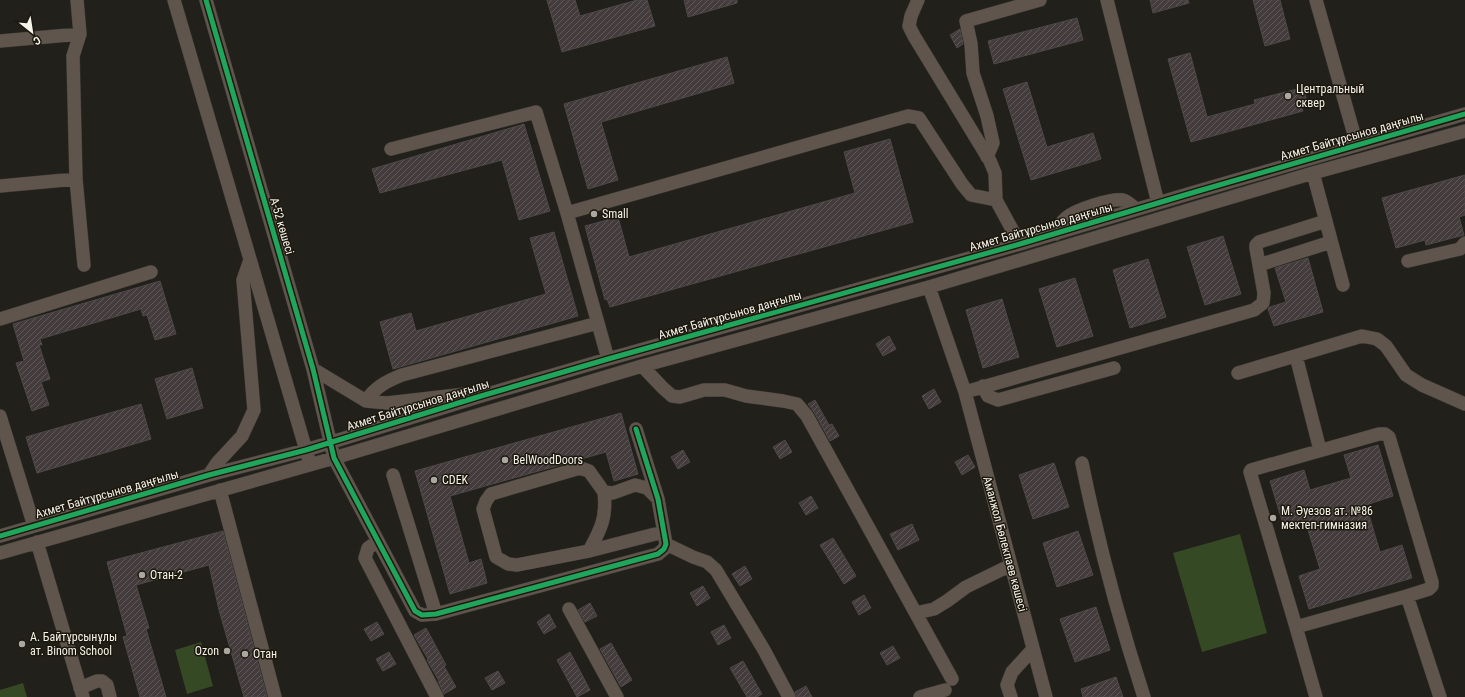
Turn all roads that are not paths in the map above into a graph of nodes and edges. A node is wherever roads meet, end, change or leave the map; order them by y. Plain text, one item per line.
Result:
1 (77, 0) edge
2 (174, 0) edge
3 (206, 0) edge
4 (918, 0) edge
5 (1040, 0) edge
6 (1107, 0) edge
7 (1316, 0) edge
8 (80, 34) junction
9 (0, 41) edge
10 (1465, 114) edge
11 (1465, 131) edge
12 (1357, 145) junction
13 (391, 149) dead end
14 (987, 157) junction
15 (1313, 173) junction
16 (76, 180) junction
17 (0, 186) edge
18 (1195, 192) junction
19 (996, 200) junction
20 (1158, 203) junction
21 (1199, 207) junction
22 (567, 213) junction
23 (1326, 220) junction
24 (1331, 242) junction
25 (1465, 243) edge
26 (1020, 244) junction
27 (250, 260) junction
28 (1408, 261) dead end
29 (84, 265) dead end
30 (1258, 265) junction
31 (151, 272) dead end
32 (1343, 285) dead end
33 (929, 288) junction
34 (0, 319) edge
35 (598, 323) junction
36 (1296, 356) junction
37 (608, 359) junction
38 (642, 366) junction
39 (1114, 368) dead end
40 (313, 369) junction
41 (1238, 373) dead end
42 (983, 386) junction
43 (965, 392) junction
44 (481, 396) junction
45 (366, 400) junction
46 (1465, 404) edge
47 (0, 416) edge
48 (636, 429) dead end
49 (331, 442) junction
50 (306, 450) junction
51 (1320, 450) junction
52 (334, 458) junction
53 (1082, 463) dead end
54 (311, 465) junction
55 (208, 475) junction
56 (393, 475) dead end
57 (220, 490) junction
58 (604, 492) junction
59 (658, 499) junction
60 (34, 526) junction
61 (0, 536) edge
62 (664, 538) junction
63 (378, 541) junction
64 (37, 542) junction
65 (589, 551) junction
66 (0, 552) edge
67 (1011, 564) junction
68 (1407, 596) junction
69 (569, 609) dead end
70 (916, 613) junction
71 (436, 614) junction
72 (1296, 628) junction
73 (1033, 649) junction
74 (952, 679) dead end
75 (945, 690) dead end
76 (81, 693) edge
77 (110, 697) edge
78 (275, 697) edge
79 (437, 697) edge
80 (618, 697) edge
81 (789, 697) edge
82 (920, 697) edge
83 (1011, 697) edge
84 (1046, 697) edge
85 (1144, 697) edge
86 (1316, 697) edge
87 (1440, 697) edge

1 - 8 street
2 - 27 street
3 - 40 street, А-52 көшесі
4 - 14 street
5 - 14 street
6 - 20 street
7 - 12 street
8 - 9 street
8 - 16 street
10 - 12 street, Ахмет Байтұрсынов даңғылы
11 - 15 street, Ахмет Байтұрсынов даңғылы
12 - 18 street, Ахмет Байтұрсынов даңғылы
13 - 22 street
14 - 19 street
15 - 21 street, Ахмет Байтұрсынов даңғылы
15 - 23 street
16 - 17 street
16 - 29 street
18 - 20 street, Ахмет Байтұрсынов даңғылы
18 - 21 street
19 - 22 street
19 - 26 street
20 - 26 street, Ахмет Байтұрсынов даңғылы
21 - 33 street, Ахмет Байтұрсынов даңғылы
22 - 35 street
23 - 24 street
23 - 30 street
24 - 30 street
24 - 32 street
25 - 28 street
26 - 37 street, Ахмет Байтұрсынов даңғылы
27 - 50 street
27 - 55 street
30 - 42 street
31 - 34 street
33 - 38 street, Ахмет Байтұрсынов даңғылы
33 - 43 street, Аманжол Бөлекпаев көшесі
35 - 37 street
35 - 45 street
36 - 41 street
36 - 46 street
36 - 51 street
37 - 44 street, Ахмет Байтұрсынов даңғылы
38 - 52 street, Ахмет Байтұрсынов даңғылы
38 - 70 street
39 - 42 street
40 - 45 street
40 - 49 street, А-52 көшесі
42 - 43 street
43 - 67 street, Аманжол Бөлекпаев көшесі
44 - 45 street
44 - 49 street, Ахмет Байтұрсынов даңғылы
47 - 60 street
48 - 59 street
49 - 50 street, Ахмет Байтұрсынов даңғылы
49 - 52 street, А-52 көшесі
50 - 54 street
50 - 55 street, Ахмет Байтұрсынов даңғылы
51 - 68 street
51 - 72 street
52 - 54 street, Ахмет Байтұрсынов даңғылы
52 - 63 street, А-52 көшесі
53 - 85 street
54 - 57 street, Ахмет Байтұрсынов даңғылы
55 - 60 street, Ахмет Байтұрсынов даңғылы
56 - 71 street
57 - 64 street, Ахмет Байтұрсынов даңғылы
57 - 78 street
58 - 59 street
58 - 65 street
58 - 65 street
59 - 62 street
60 - 61 street, Ахмет Байтұрсынов даңғылы
62 - 65 street
62 - 71 street
62 - 81 street
63 - 71 street, А-52 көшесі
63 - 79 street
64 - 66 street, Ахмет Байтұрсынов даңғылы
64 - 76 street
67 - 70 street
67 - 73 street, Аманжол Бөлекпаев көшесі
68 - 72 street
68 - 87 street
69 - 80 street
70 - 74 street
72 - 86 street
73 - 83 street
73 - 84 street, Аманжол Бөлекпаев көшесі
75 - 82 street
76 - 77 street

